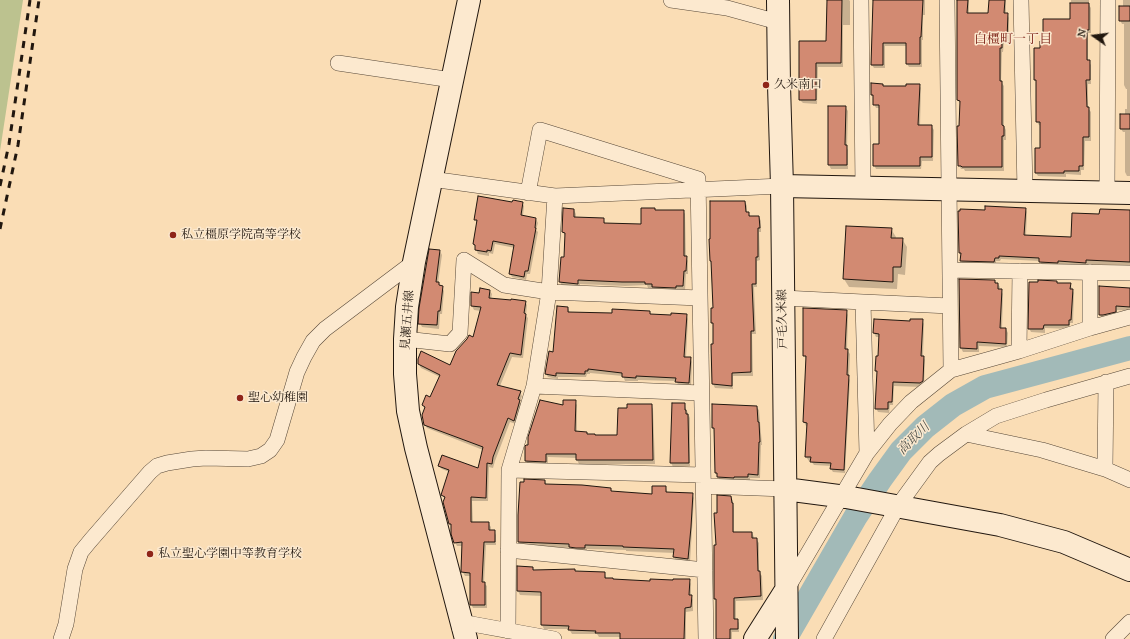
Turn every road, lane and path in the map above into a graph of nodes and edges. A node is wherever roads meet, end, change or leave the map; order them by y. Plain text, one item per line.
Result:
1 (469, 0) edge
2 (671, 0) edge
3 (778, 0) edge
4 (861, 0) edge
5 (947, 0) edge
6 (1022, 0) edge
7 (1108, 0) edge
8 (778, 22) junction
9 (338, 63) dead end
10 (452, 80) junction
11 (431, 179) junction
12 (782, 186) junction
13 (863, 188) junction
14 (699, 190) junction
15 (949, 190) junction
16 (1025, 191) junction
17 (528, 193) junction
18 (1107, 193) junction
19 (1130, 193) edge
20 (555, 196) junction
21 (414, 262) junction
22 (950, 270) junction
23 (1020, 271) junction
24 (1090, 272) junction
25 (1130, 273) edge
26 (549, 292) junction
27 (700, 298) junction
28 (783, 298) junction
29 (863, 302) junction
30 (950, 306) junction
31 (1130, 316) edge
32 (1090, 328) junction
33 (405, 339) junction
34 (1019, 351) junction
35 (951, 370) junction
36 (1130, 376) edge
37 (1106, 382) junction
38 (534, 386) junction
39 (701, 393) junction
40 (966, 434) junction
41 (867, 453) junction
42 (509, 470) junction
43 (1105, 470) junction
44 (1130, 480) edge
45 (704, 481) junction
46 (785, 489) junction
47 (844, 497) junction
48 (893, 506) junction
49 (508, 550) junction
50 (705, 570) junction
51 (1130, 570) edge
52 (786, 596) junction
53 (1130, 622) edge
54 (508, 631) junction
55 (461, 634) edge
56 (61, 639) edge
57 (554, 639) edge
58 (706, 639) edge
59 (755, 639) edge
60 (787, 639) edge
61 (824, 639) edge
62 (1113, 639) edge

1 - 10 main road, 見瀬五井線
2 - 8 street
3 - 8 main road, 戸毛久米線
4 - 13 street
5 - 15 street
6 - 16 street
7 - 18 street
8 - 12 main road, 戸毛久米線
9 - 10 street
10 - 11 main road, 見瀬五井線
11 - 17 street
11 - 21 main road, 見瀬五井線
12 - 13 main road
12 - 14 street
12 - 28 main road, 戸毛久米線
13 - 15 main road
14 - 17 street
14 - 20 street
14 - 27 street
15 - 16 main road
15 - 22 street
16 - 18 main road
17 - 20 street
18 - 19 main road
20 - 26 street
21 - 33 main road, 見瀬五井線
21 - 56 street
22 - 23 street
22 - 30 street
23 - 24 street
23 - 34 street
24 - 25 street
24 - 32 street
26 - 27 street
26 - 33 street
26 - 38 street
27 - 39 street
28 - 29 street
28 - 46 main road, 戸毛久米線
29 - 30 street
29 - 41 street
30 - 35 street
31 - 32 street
32 - 34 street
33 - 55 main road, 見瀬五井線
34 - 35 street
35 - 41 street
36 - 37 street
37 - 40 street
37 - 43 street
38 - 39 street
38 - 42 street
39 - 45 street
40 - 43 street
40 - 48 street
41 - 47 street
42 - 45 street
42 - 49 street
43 - 44 street
45 - 46 street
45 - 50 street
46 - 47 main road
46 - 52 main road, 戸毛久米線
47 - 48 main road
47 - 52 street
48 - 51 main road
48 - 61 street
49 - 50 street
49 - 54 street
50 - 58 street
52 - 59 main road
52 - 60 main road, 戸毛久米線
53 - 62 street
54 - 55 street
54 - 57 street

